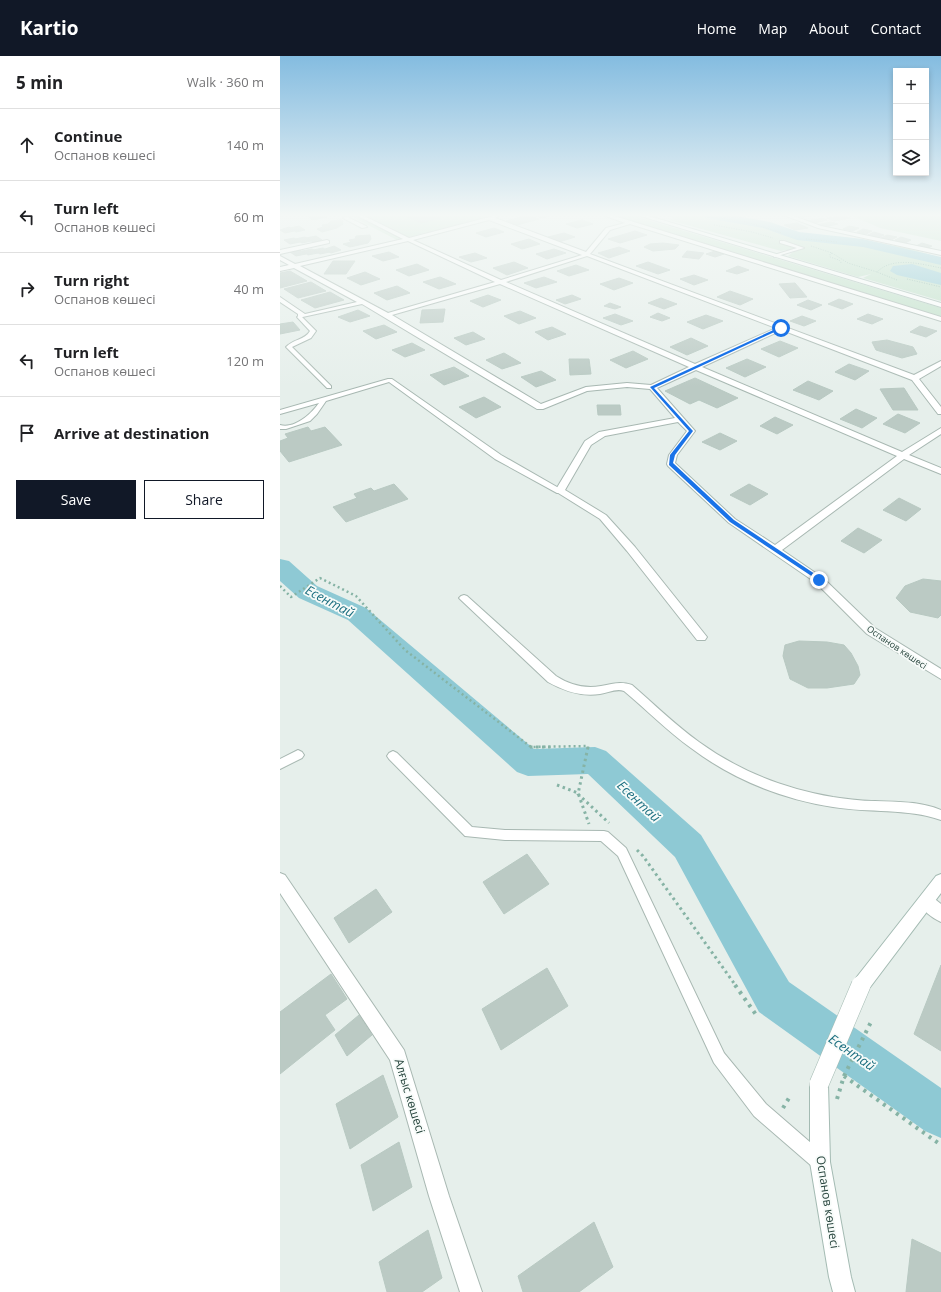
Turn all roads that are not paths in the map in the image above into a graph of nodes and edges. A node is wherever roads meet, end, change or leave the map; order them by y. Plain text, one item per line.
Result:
1 (304, 272) edge
2 (478, 272) edge
3 (533, 272) edge
4 (631, 272) edge
5 (787, 272) edge
6 (829, 272) edge
7 (501, 282) junction
8 (280, 299) edge
9 (363, 302) junction
10 (941, 305) edge
11 (387, 315) junction
12 (300, 317) junction
13 (941, 319) edge
14 (781, 328) junction
15 (941, 363) edge
16 (696, 368) junction
17 (915, 378) junction
18 (329, 386) dead end
19 (652, 387) junction
20 (323, 401) junction
21 (280, 412) edge
22 (941, 412) edge
23 (680, 419) junction
24 (280, 428) edge
25 (941, 430) edge
26 (903, 455) junction
27 (941, 471) edge
28 (560, 491) junction
29 (775, 550) junction
30 (464, 598) dead end
31 (701, 637) dead end
32 (941, 675) edge
33 (298, 754) dead end
34 (393, 756) dead end
35 (280, 764) edge
36 (941, 815) edge
37 (280, 880) edge
38 (941, 881) edge
39 (926, 901) junction
40 (941, 914) edge
41 (820, 1162) junction
42 (471, 1292) edge
43 (844, 1292) edge

1 - 9 street
2 - 7 street
3 - 7 street
4 - 14 street
5 - 13 street
6 - 10 street
7 - 11 street
7 - 16 street
8 - 12 street
9 - 11 street
9 - 12 street
11 - 19 street
12 - 18 lane
14 - 16 street
14 - 17 street
15 - 17 street
16 - 19 street
16 - 26 street
17 - 22 street
19 - 23 street, Оспанов көшесі
20 - 21 lane
20 - 24 lane
20 - 28 lane
23 - 28 street
23 - 29 street, Оспанов көшесі
25 - 26 street
26 - 27 street
26 - 29 street
28 - 31 street
29 - 32 street, Оспанов көшесі
30 - 36 lane
33 - 35 lane
34 - 41 lane
37 - 42 street, Алғыс көшесі
38 - 39 street, Оспанов көшесі
39 - 40 street
39 - 41 street, Оспанов көшесі, bridge
41 - 43 street, Оспанов көшесі

